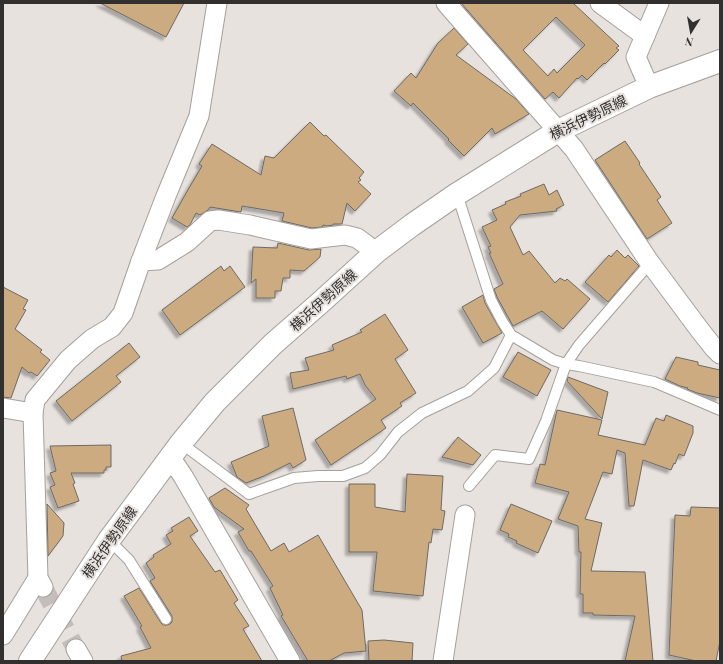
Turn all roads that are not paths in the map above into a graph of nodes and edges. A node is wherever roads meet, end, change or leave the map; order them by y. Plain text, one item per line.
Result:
1 (217, 3) edge
2 (446, 3) edge
3 (600, 3) edge
4 (661, 3) edge
5 (646, 36) junction
6 (720, 61) edge
7 (649, 87) junction
8 (558, 131) junction
9 (456, 194) junction
10 (376, 252) junction
11 (141, 261) junction
12 (650, 263) junction
13 (510, 335) junction
14 (720, 354) edge
15 (566, 364) junction
16 (3, 408) edge
17 (720, 410) edge
18 (33, 414) junction
19 (175, 450) junction
20 (468, 486) dead end
21 (465, 515) dead end
22 (109, 540) junction
23 (166, 619) dead end
24 (3, 635) edge
25 (30, 661) edge
26 (290, 661) edge
27 (443, 661) edge

1 - 11 street
2 - 8 street
3 - 5 street
4 - 5 street
5 - 7 street
6 - 7 main road, 横浜伊勢原線
7 - 8 main road, 横浜伊勢原線
8 - 9 main road, 横浜伊勢原線
8 - 12 street
9 - 10 main road, 横浜伊勢原線
9 - 13 lane
10 - 11 street
10 - 19 main road, 横浜伊勢原線
11 - 18 street
12 - 14 street
12 - 15 lane
13 - 15 lane
13 - 19 lane
15 - 17 lane
15 - 20 lane
16 - 18 street
18 - 24 street
19 - 22 main road, 横浜伊勢原線
19 - 26 street
21 - 27 street
22 - 23 lane
22 - 25 main road, 横浜伊勢原線

